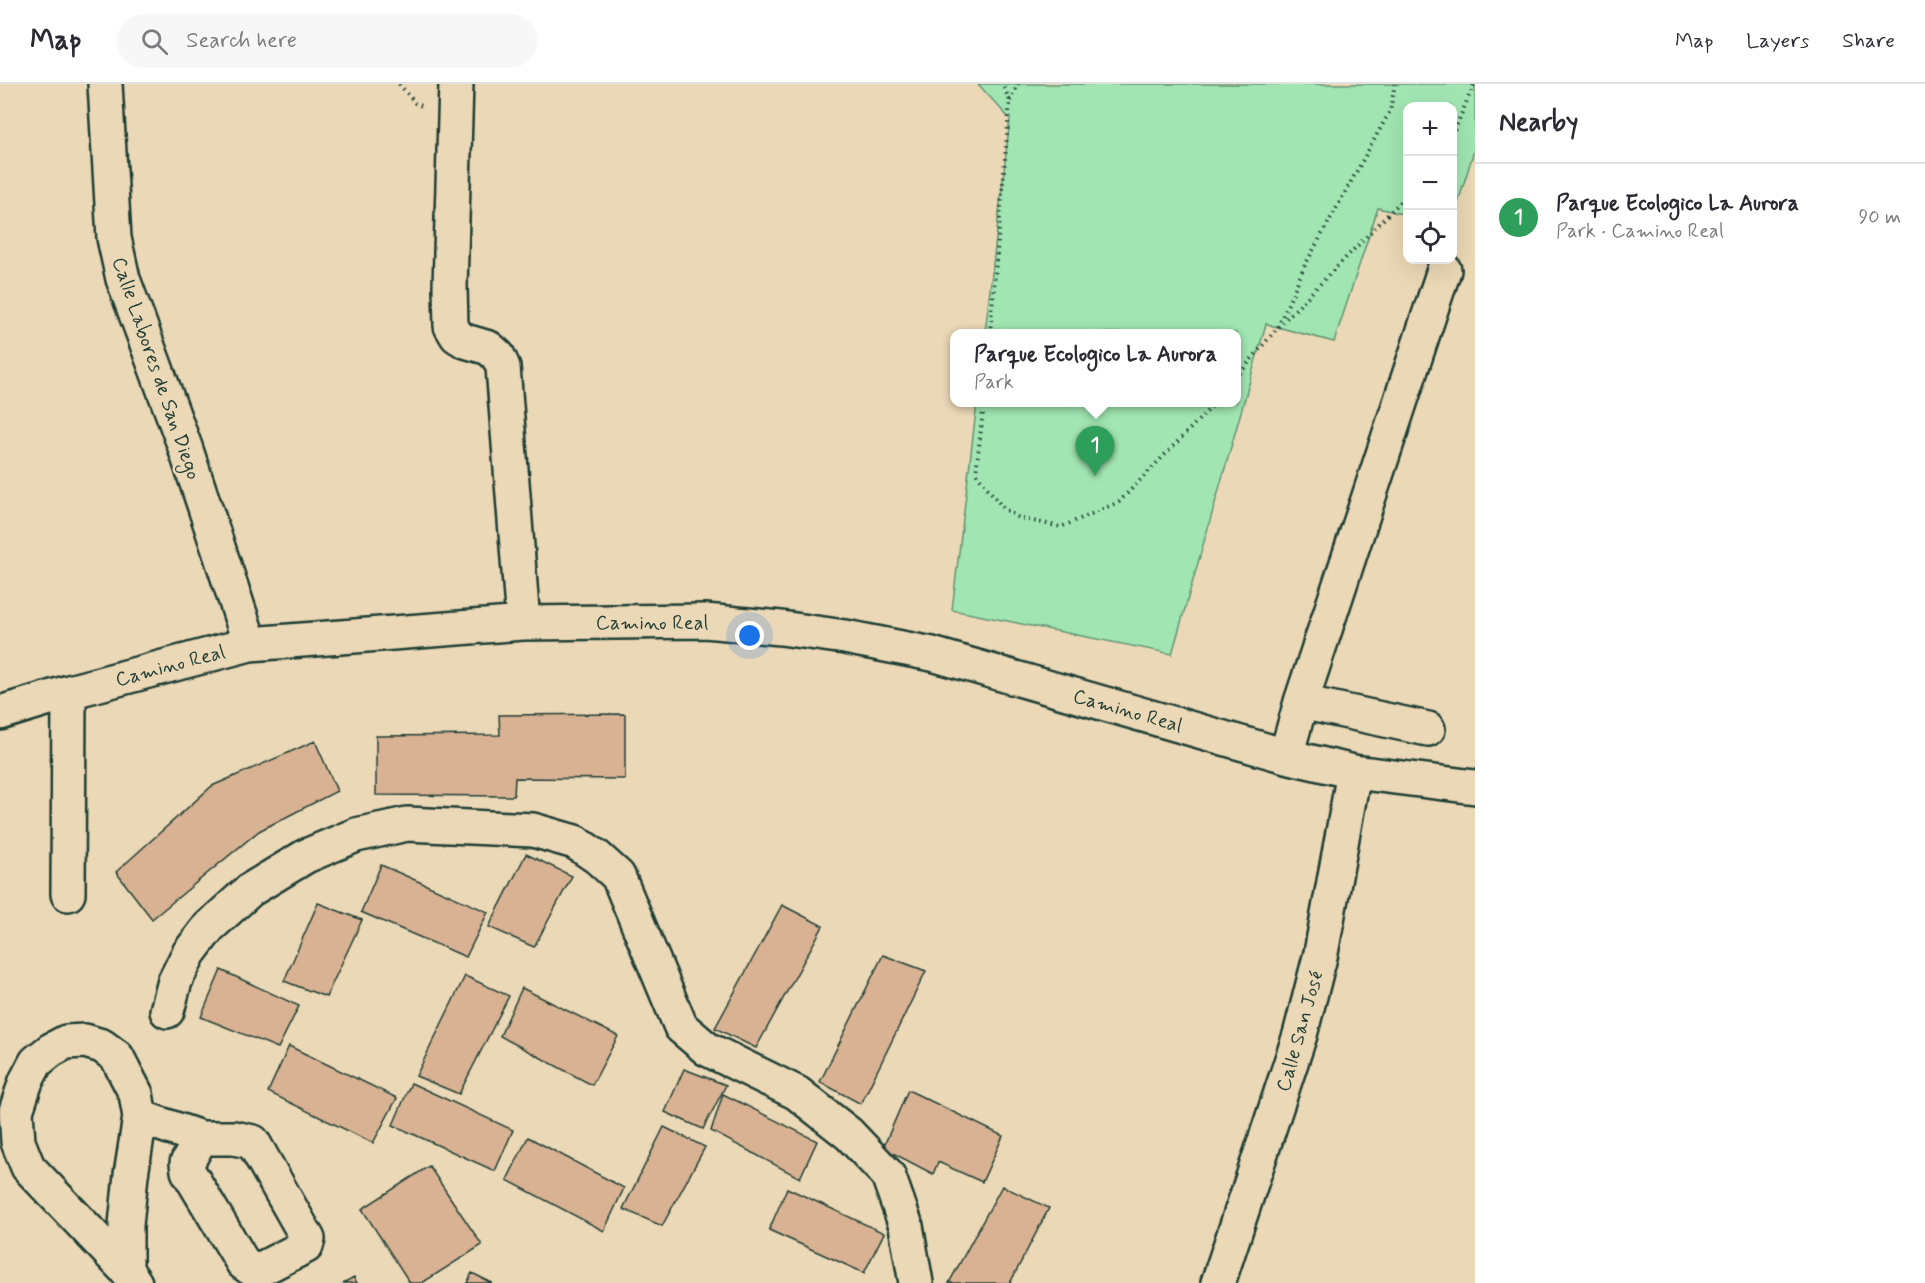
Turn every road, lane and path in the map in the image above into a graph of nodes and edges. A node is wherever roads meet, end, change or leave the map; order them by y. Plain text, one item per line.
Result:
1 (105, 84) edge
2 (456, 84) edge
3 (1002, 84) edge
4 (1018, 84) edge
5 (1395, 84) edge
6 (1474, 84) edge
7 (1010, 102) junction
8 (1457, 124) edge
9 (1403, 198) edge
10 (1444, 270) dead end
11 (1278, 327) junction
12 (990, 329) edge
13 (1241, 372) edge
14 (983, 407) edge
15 (1211, 407) edge
16 (523, 623) junction
17 (250, 644) junction
18 (69, 692) junction
19 (1301, 702) junction
20 (0, 713) edge
21 (1428, 729) dead end
22 (1286, 756) junction
23 (1354, 772) junction
24 (1475, 787) edge
25 (68, 894) dead end
26 (167, 1011) dead end
27 (140, 1117) junction
28 (201, 1138) dead end
29 (131, 1277) edge
30 (916, 1283) edge
31 (1218, 1283) edge

1 - 17 street, Calle Labores de San Diego
2 - 16 street
3 - 7 path
4 - 7 path
5 - 11 path
6 - 8 path
7 - 12 path
9 - 11 path
10 - 19 street
11 - 13 path
14 - 15 path
16 - 17 street, Camino Real
16 - 22 street, Camino Real
17 - 18 street, Camino Real
18 - 20 street, Camino Real
18 - 25 street
19 - 21 street
19 - 22 street
22 - 23 street, Camino Real
23 - 24 street, Camino Real
23 - 31 street, Calle San José
26 - 30 street
27 - 28 street
27 - 29 street
27 - 29 street

